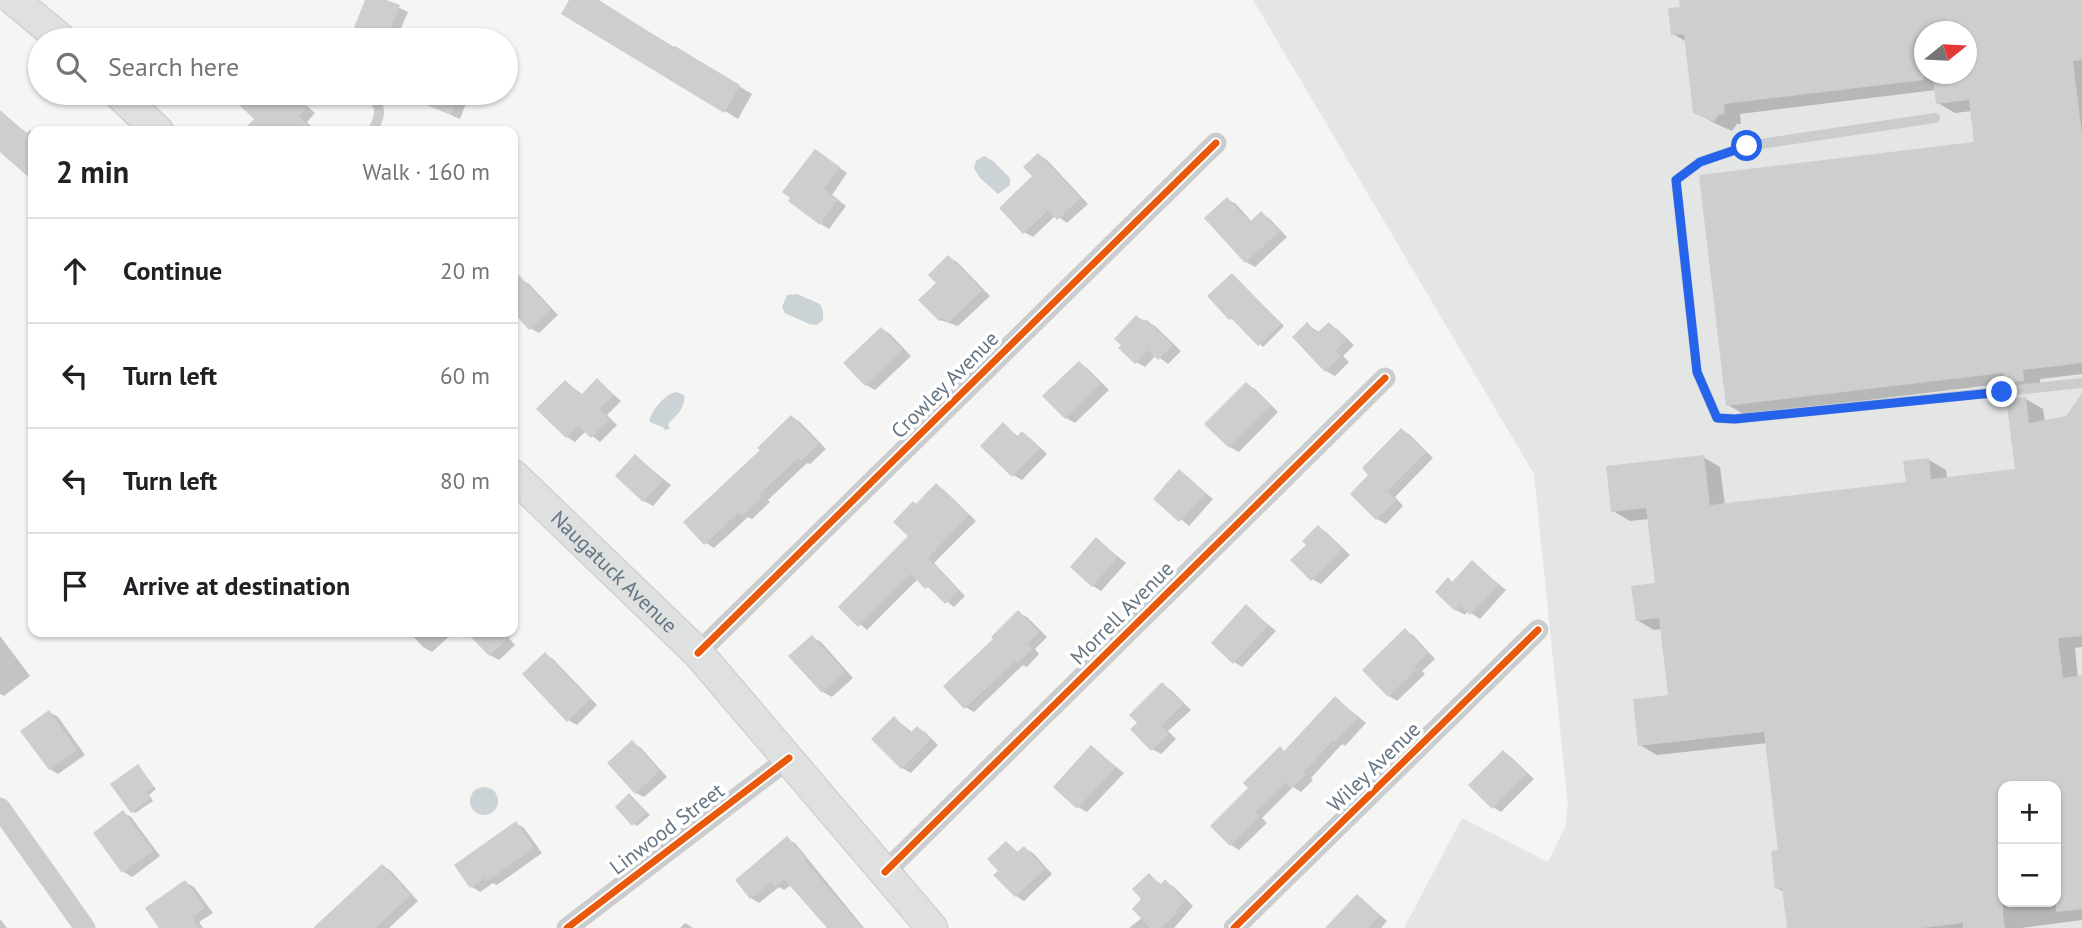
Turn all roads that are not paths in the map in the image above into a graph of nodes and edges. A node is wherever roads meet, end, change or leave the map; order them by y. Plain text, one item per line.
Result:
1 (15, 0) edge
2 (48, 28) edge
3 (131, 105) edge
4 (378, 105) edge
5 (1935, 118) dead end
6 (153, 126) edge
7 (375, 126) edge
8 (1216, 143) dead end
9 (1384, 378) dead end
10 (2082, 383) edge
11 (518, 480) edge
12 (1538, 630) dead end
13 (698, 653) junction
14 (789, 758) junction
15 (0, 808) edge
16 (885, 872) junction
17 (85, 928) edge
18 (567, 928) edge
19 (932, 928) edge
20 (1234, 928) edge

1 - 2 main road
3 - 6 main road
4 - 7 lane
5 - 10 lane
8 - 13 street, Crowley Avenue
9 - 16 street, Morrell Avenue
11 - 13 main road, Naugatuck Avenue
12 - 20 street, Wiley Avenue
13 - 14 main road, Naugatuck Avenue
14 - 16 main road, Naugatuck Avenue
14 - 18 street, Linwood Street
15 - 17 street
16 - 19 main road, Naugatuck Avenue

